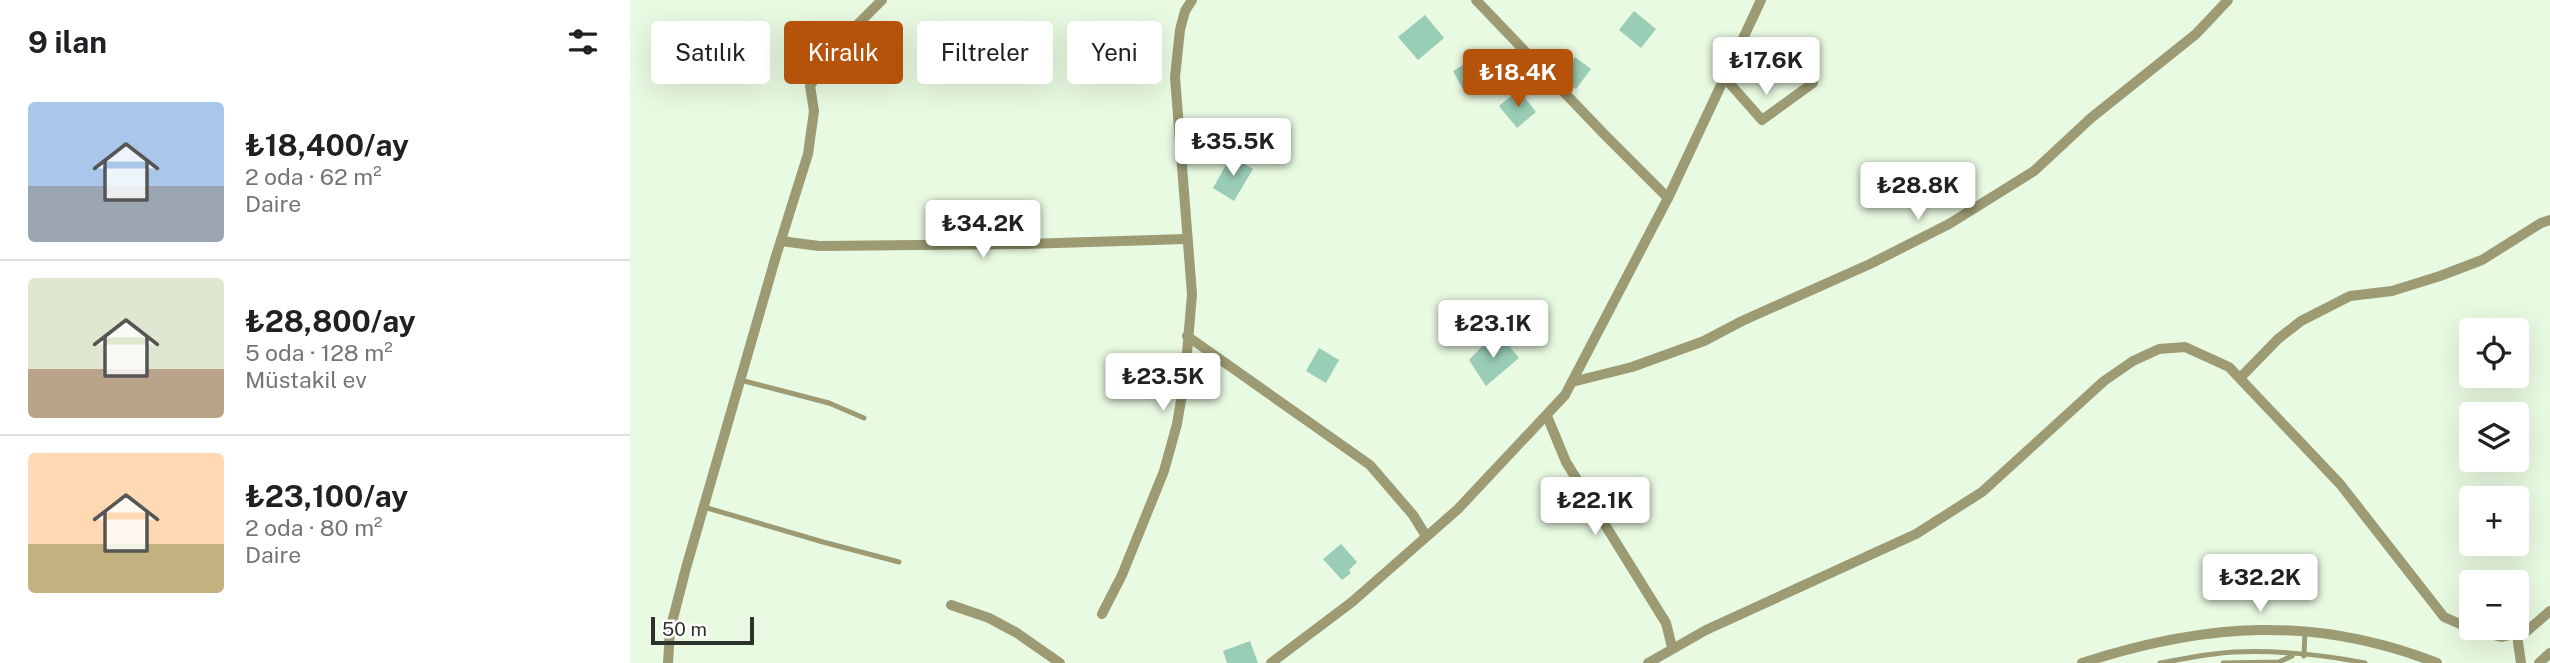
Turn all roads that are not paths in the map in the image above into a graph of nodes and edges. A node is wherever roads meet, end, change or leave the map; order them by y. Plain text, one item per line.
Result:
1 (882, 0) edge
2 (1192, 0) edge
3 (1476, 0) edge
4 (1760, 0) edge
5 (2228, 0) edge
6 (1724, 77) junction
7 (1813, 83) dead end
8 (1668, 198) junction
9 (2550, 220) edge
10 (1186, 239) junction
11 (780, 241) junction
12 (1187, 336) junction
13 (2240, 378) junction
14 (740, 380) junction
15 (1572, 382) junction
16 (1547, 416) junction
17 (864, 418) dead end
18 (704, 507) junction
19 (1426, 536) junction
20 (898, 562) dead end
21 (951, 605) dead end
22 (2550, 611) edge
23 (1102, 614) dead end
24 (2459, 624) edge
25 (2529, 629) edge
26 (2305, 631) junction
27 (2518, 640) edge
28 (1672, 647) junction
29 (2550, 653) edge
30 (2294, 655) junction
31 (2304, 656) junction
32 (668, 663) edge
33 (1060, 663) edge
34 (1270, 663) edge
35 (1648, 663) edge
36 (2082, 663) edge
37 (2160, 663) edge
38 (2223, 663) edge
39 (2365, 663) edge
40 (2437, 663) edge
41 (2521, 663) edge
42 (2539, 663) edge

1 - 11 street
2 - 10 street
3 - 8 street
4 - 6 street
5 - 15 street
6 - 7 street
6 - 8 street
8 - 15 street
9 - 13 street
10 - 11 street
10 - 12 street
11 - 14 street
12 - 19 street
12 - 23 street
13 - 24 street
13 - 28 street
14 - 17 lane
14 - 18 street
15 - 16 street
16 - 19 street
16 - 28 street
18 - 20 lane
18 - 32 street
19 - 34 street
21 - 33 street
22 - 25 street
26 - 31 lane
26 - 36 street
26 - 40 street
27 - 41 street
28 - 35 street
29 - 42 street
30 - 31 lane
30 - 37 lane
30 - 38 lane
31 - 39 lane

